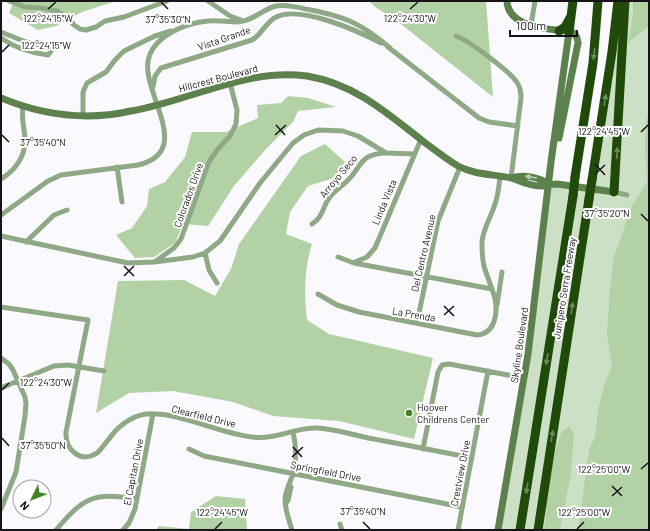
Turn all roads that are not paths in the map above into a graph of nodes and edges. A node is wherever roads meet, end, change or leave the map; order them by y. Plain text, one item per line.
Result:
1 (8, 1) edge
2 (167, 1) edge
3 (208, 1) edge
4 (507, 1) edge
5 (535, 1) edge
6 (573, 1) edge
7 (598, 1) edge
8 (618, 1) edge
9 (625, 1) edge
10 (246, 21) junction
11 (531, 25) junction
12 (176, 30) junction
13 (564, 31) junction
14 (1, 32) edge
15 (456, 36) dead end
16 (1, 38) edge
17 (390, 48) junction
18 (230, 83) junction
19 (153, 88) junction
20 (1, 98) edge
21 (158, 105) junction
22 (23, 106) junction
23 (83, 116) junction
24 (518, 126) junction
25 (421, 139) junction
26 (386, 153) junction
27 (414, 154) junction
28 (551, 162) junction
29 (117, 167) junction
30 (460, 167) junction
31 (500, 177) junction
32 (512, 178) junction
33 (1, 179) edge
34 (549, 184) junction
35 (614, 192) junction
36 (627, 194) dead end
37 (122, 202) dead end
38 (67, 210) dead end
39 (1, 215) edge
40 (312, 224) dead end
41 (1, 236) edge
42 (26, 242) junction
43 (205, 253) junction
44 (338, 257) dead end
45 (154, 262) junction
46 (354, 263) junction
47 (502, 272) dead end
48 (426, 276) junction
49 (217, 283) dead end
50 (492, 289) junction
51 (318, 294) dead end
52 (1, 308) edge
53 (495, 311) junction
54 (417, 323) junction
55 (1, 358) edge
56 (79, 367) junction
57 (104, 371) dead end
58 (488, 371) junction
59 (524, 378) junction
60 (18, 380) junction
61 (1, 388) edge
62 (153, 414) junction
63 (293, 432) junction
64 (423, 448) junction
65 (189, 449) dead end
66 (472, 458) junction
67 (293, 474) junction
68 (137, 499) junction
69 (462, 507) junction
70 (1, 509) edge
71 (340, 524) dead end
72 (56, 530) edge
73 (123, 530) edge
74 (292, 530) edge
75 (342, 530) edge
76 (458, 530) edge
77 (498, 530) edge
78 (520, 530) edge
79 (538, 530) edge

1 - 2 street
3 - 10 street
4 - 11 street
5 - 11 street
6 - 13 highway
7 -> 78 highway, Junipero Serra Freeway, bridge
79 -> 8 highway, Junipero Serra Freeway, bridge
35 -> 9 highway
10 - 12 street
10 - 17 street
11 - 13 street
12 - 19 street
12 - 23 street
13 - 28 street, Skyline Boulevard
13 - 28 street, Skyline Boulevard
14 - 16 street
15 - 24 street
17 - 19 street, Vista Grande
17 - 24 street, Vista Grande
18 - 21 street, Hillcrest Boulevard
18 - 25 street, Hillcrest Boulevard
18 - 45 street, Colorados Drive
19 - 21 street
20 - 22 street, Hillcrest Boulevard
21 - 23 street, Hillcrest Boulevard
21 - 29 street
22 - 23 street, Hillcrest Boulevard
22 - 33 street
24 - 32 street
25 - 27 street, Linda Vista
25 - 30 street, Hillcrest Boulevard
26 - 27 street
26 - 40 street, Arroyo Seco
26 - 43 street
27 - 46 street, Linda Vista
28 - 34 street, Skyline Boulevard
29 - 37 street
29 - 39 street
30 - 31 street, Hillcrest Boulevard
30 - 48 street, Del Centro Avenue
31 - 32 street, Hillcrest Boulevard
31 - 50 street, La Prenda
32 - 34 street, Hillcrest Boulevard
34 - 35 street, Hillcrest Boulevard
34 - 59 street, Skyline Boulevard
35 - 36 street
38 - 42 street
41 - 42 street
42 - 45 street
43 - 45 street
43 - 49 street
44 - 46 street
46 - 48 street
47 - 53 street, La Prenda
48 - 50 street
48 - 54 street, Del Centro Avenue
50 - 53 street, La Prenda
51 - 54 street, La Prenda
52 - 56 street, Clearfield Drive
53 - 54 street, La Prenda
55 - 60 street
56 - 57 street
56 - 60 street
56 - 62 street, Clearfield Drive
58 - 59 street
58 - 64 street
58 - 66 street, Crestview Drive
59 - 77 street, Skyline Boulevard
60 - 61 street
60 - 70 street
62 - 63 street, Clearfield Drive
62 - 68 street, El Capitan Drive
63 - 64 street, Clearfield Drive
63 - 67 street
64 - 66 street, Clearfield Drive
65 - 67 street, Springfield Drive
66 - 69 street, Crestview Drive
67 - 69 street, Springfield Drive
67 - 74 street
68 - 72 street
68 - 73 street, El Capitan Drive
69 - 76 street, Crestview Drive
71 - 75 street

